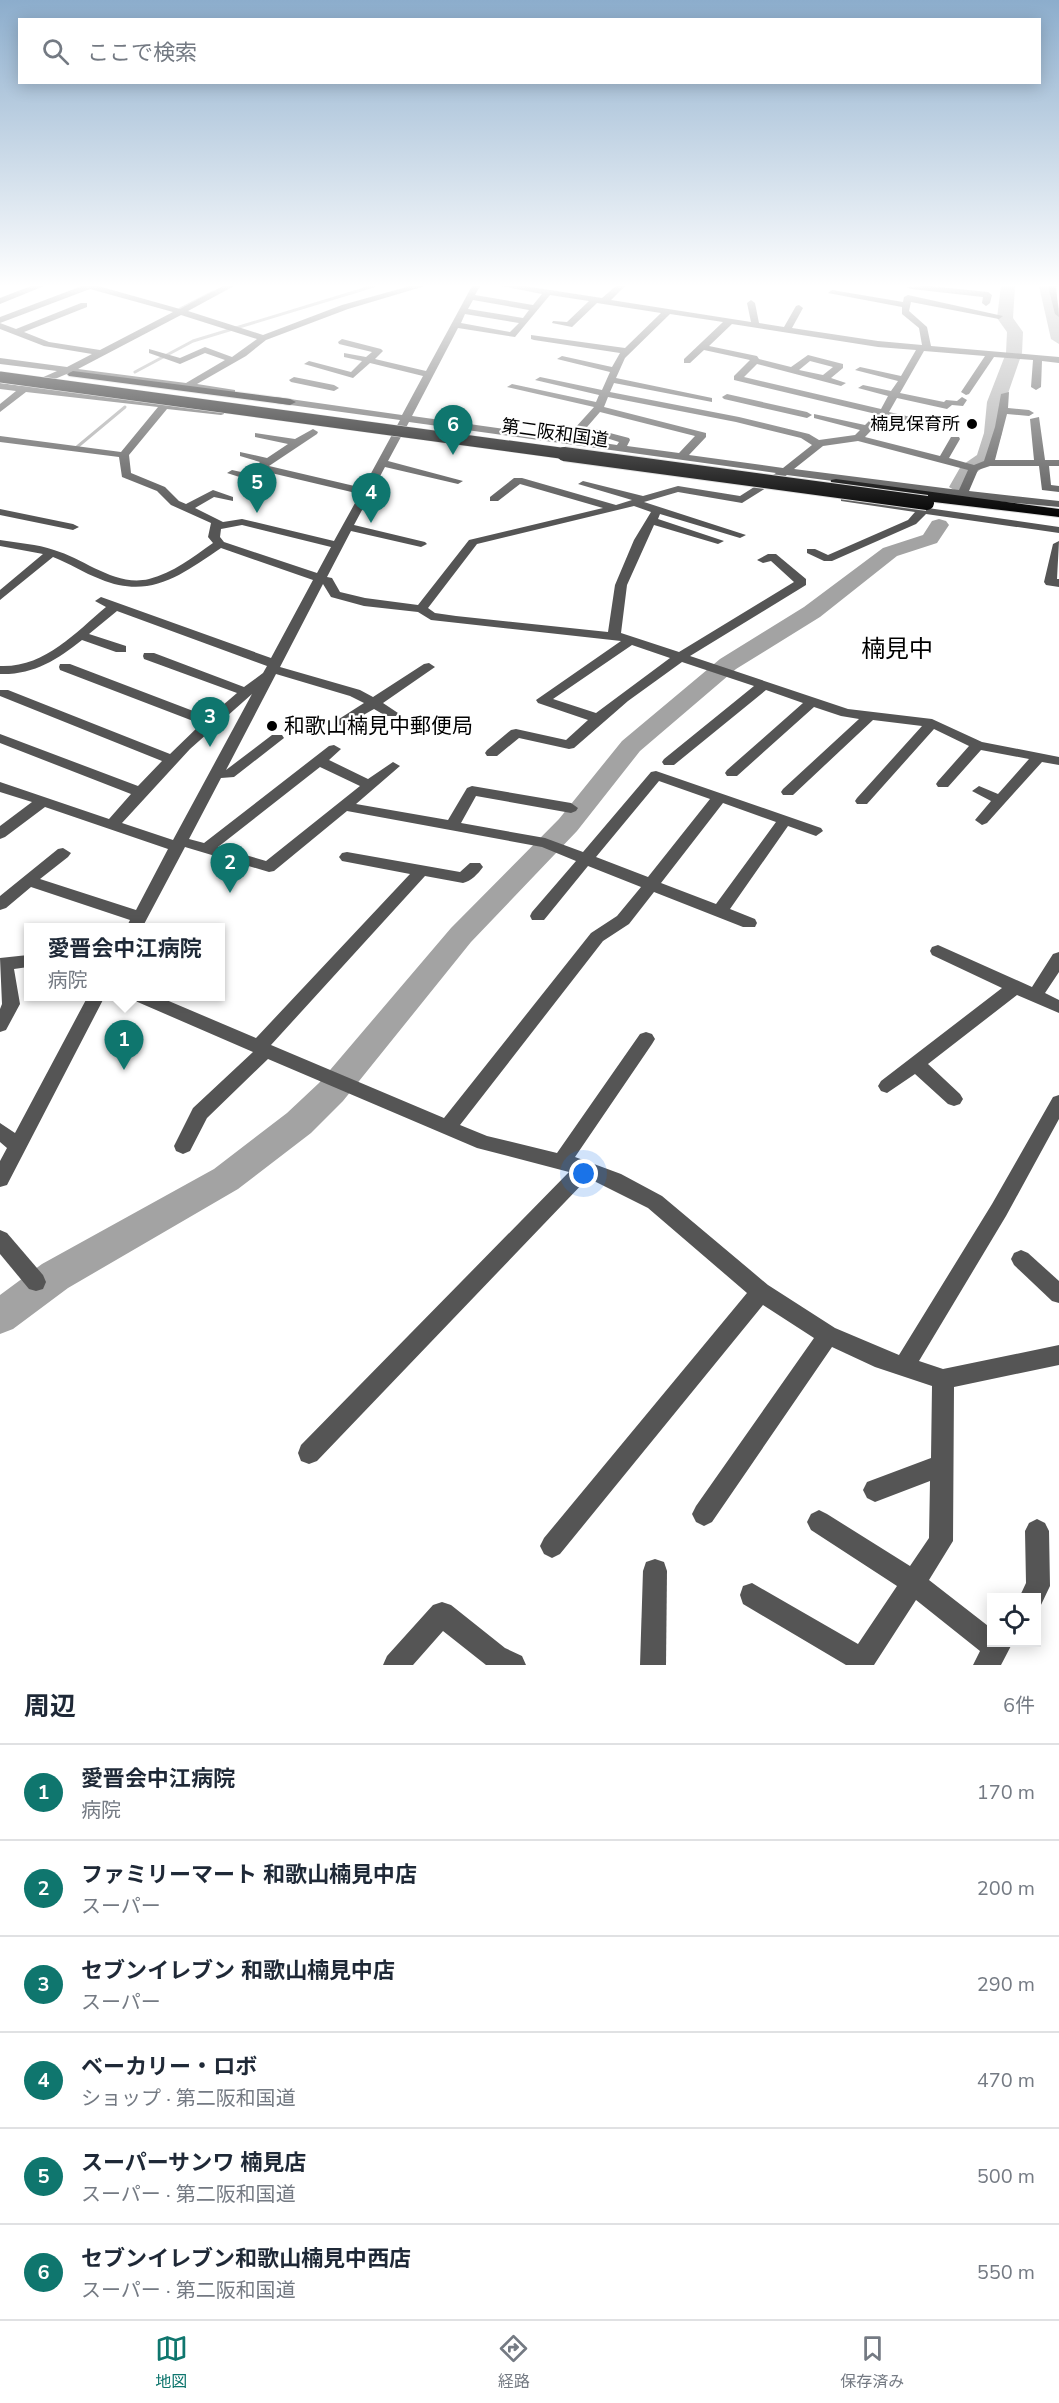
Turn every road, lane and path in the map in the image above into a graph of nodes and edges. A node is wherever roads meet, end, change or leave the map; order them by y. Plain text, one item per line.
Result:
1 (6, 364) edge
2 (82, 364) edge
3 (226, 364) edge
4 (309, 364) dead end
5 (364, 364) edge
6 (383, 364) edge
7 (435, 364) edge
8 (577, 364) edge
9 (620, 364) edge
10 (752, 364) edge
11 (766, 364) edge
12 (801, 364) edge
13 (831, 364) edge
14 (915, 364) edge
15 (985, 364) edge
16 (1038, 364) edge
17 (793, 370) junction
18 (860, 370) dead end
19 (0, 371) edge
20 (72, 371) junction
21 (347, 374) junction
22 (429, 375) junction
23 (614, 375) junction
24 (0, 377) edge
25 (824, 379) junction
26 (902, 379) junction
27 (294, 380) dead end
28 (540, 380) dead end
29 (841, 383) dead end
30 (0, 384) edge
31 (189, 385) junction
32 (769, 385) junction
33 (512, 387) dead end
34 (1036, 387) dead end
35 (787, 388) junction
36 (862, 388) dead end
37 (24, 389) junction
38 (606, 393) junction
39 (1006, 393) dead end
40 (892, 395) junction
41 (727, 397) dead end
42 (709, 400) dead end
43 (290, 402) junction
44 (751, 402) junction
45 (165, 406) junction
46 (769, 406) junction
47 (598, 407) junction
48 (0, 409) edge
49 (1002, 410) junction
50 (884, 412) junction
51 (258, 415) junction
52 (404, 419) junction
53 (933, 425) dead end
54 (868, 429) junction
55 (313, 432) dead end
56 (259, 435) dead end
57 (395, 435) junction
58 (858, 438) junction
59 (0, 439) edge
60 (955, 439) dead end
61 (298, 443) junction
62 (622, 444) junction
63 (818, 444) junction
64 (647, 446) dead end
65 (124, 454) junction
66 (244, 454) dead end
67 (681, 457) junction
68 (944, 460) junction
69 (382, 463) junction
70 (989, 463) junction
71 (1042, 463) junction
72 (1059, 463) edge
73 (266, 464) junction
74 (971, 467) junction
75 (786, 471) junction
76 (232, 473) dead end
77 (458, 481) dead end
78 (836, 483) junction
79 (583, 484) dead end
80 (764, 486) junction
81 (1059, 489) edge
82 (367, 492) junction
83 (962, 495) junction
84 (229, 499) dead end
85 (494, 499) dead end
86 (639, 501) junction
87 (1059, 506) edge
88 (925, 507) junction
89 (186, 508) junction
90 (618, 508) junction
91 (0, 512) edge
92 (655, 515) junction
93 (1059, 515) edge
94 (1059, 523) edge
95 (218, 526) junction
96 (73, 527) dead end
97 (349, 527) junction
98 (1059, 530) edge
99 (740, 535) dead end
100 (718, 541) dead end
101 (0, 543) edge
102 (220, 544) junction
103 (421, 544) dead end
104 (1059, 544) edge
105 (339, 546) junction
106 (811, 551) dead end
107 (51, 552) junction
108 (763, 560) dead end
109 (0, 579) edge
110 (321, 579) junction
111 (1059, 583) edge
112 (15, 584) junction
113 (0, 596) edge
114 (101, 601) dead end
115 (115, 606) junction
116 (421, 609) junction
117 (79, 635) junction
118 (614, 636) junction
119 (632, 640) junction
120 (121, 650) dead end
121 (149, 656) dead end
122 (678, 656) junction
123 (65, 667) dead end
124 (429, 667) dead end
125 (273, 669) junction
126 (0, 670) edge
127 (765, 684) junction
128 (245, 692) junction
129 (3, 693) dead end
130 (813, 701) junction
131 (373, 703) junction
132 (391, 712) dead end
133 (870, 716) junction
134 (596, 718) junction
135 (344, 722) dead end
136 (212, 723) junction
137 (932, 723) junction
138 (0, 738) edge
139 (277, 738) dead end
140 (978, 745) junction
141 (334, 749) dead end
142 (492, 753) dead end
143 (1038, 758) junction
144 (174, 760) junction
145 (319, 761) junction
146 (1059, 761) edge
147 (669, 762) dead end
148 (393, 766) dead end
149 (732, 773) dead end
150 (216, 774) junction
151 (943, 783) dead end
152 (370, 785) junction
153 (0, 787) edge
154 (979, 791) dead end
155 (140, 792) junction
156 (788, 792) dead end
157 (719, 798) junction
158 (1000, 800) junction
159 (43, 801) junction
160 (862, 801) dead end
161 (344, 806) junction
162 (571, 808) dead end
163 (982, 820) dead end
164 (784, 821) junction
165 (111, 826) junction
166 (452, 826) junction
167 (816, 831) dead end
168 (0, 834) edge
169 (179, 844) junction
170 (206, 849) junction
171 (63, 853) dead end
172 (347, 857) dead end
173 (586, 859) junction
174 (475, 867) dead end
175 (421, 870) junction
176 (28, 881) junction
177 (651, 884) junction
178 (0, 904) edge
179 (720, 911) junction
180 (538, 916) dead end
181 (137, 922) edge
182 (749, 923) dead end
183 (938, 951) dead end
184 (1059, 958) edge
185 (24, 961) edge
186 (2, 964) edge
187 (1015, 987) junction
188 (1035, 996) junction
189 (94, 1001) edge
190 (151, 1001) edge
191 (1059, 1007) edge
192 (0, 1024) edge
193 (646, 1039) dead end
194 (262, 1048) junction
195 (916, 1064) junction
196 (887, 1086) dead end
197 (954, 1099) dead end
198 (1059, 1102) edge
199 (448, 1127) junction
200 (0, 1131) edge
201 (18, 1146) junction
202 (183, 1146) dead end
203 (561, 1162) junction
204 (585, 1168) junction
205 (0, 1179) edge
206 (0, 1239) edge
207 (1021, 1259) dead end
208 (36, 1282) dead end
209 (761, 1292) junction
210 (1059, 1294) edge
211 (828, 1335) junction
212 (1059, 1355) edge
213 (904, 1367) junction
214 (943, 1379) junction
215 (309, 1453) dead end
216 (943, 1465) junction
217 (875, 1490) dead end
218 (704, 1515) dead end
219 (819, 1522) dead end
220 (1037, 1531) dead end
221 (552, 1546) dead end
222 (655, 1571) dead end
223 (914, 1583) junction
224 (1034, 1593) edge
225 (752, 1595) dead end
226 (995, 1652) edge
227 (860, 1663) edge
228 (396, 1665) edge
229 (513, 1665) edge
230 (652, 1665) edge

1 - 20 highway
2 - 20 street
3 - 31 street
4 - 21 street
5 - 21 street
6 - 22 street
7 - 22 street
8 - 23 street
9 - 23 street
10 - 32 street
11 - 17 street
12 - 17 street
13 - 25 street
14 - 26 street
15 - 40 street
16 - 34 street
17 - 25 street
18 - 26 street
19 - 78 highway, 第二阪和国道
20 - 31 street
20 - 37 street
20 - 43 highway
21 - 27 street
22 - 52 street
23 - 38 street
23 - 42 street
24 - 88 highway, 第二阪和国道, bridge
25 - 29 street
26 - 40 street
28 - 38 street
30 - 37 street
30 - 51 highway, bridge
31 - 43 street
32 - 35 street
32 - 44 street
33 - 47 street
35 - 46 street
35 - 50 street
36 - 40 street
37 - 45 street
37 - 48 street
38 - 47 street
38 - 63 street
39 - 49 street
40 - 50 street
41 - 44 street
43 - 52 street
44 - 46 street
45 - 51 street
45 - 65 street
46 - 54 street
47 - 62 street
47 - 67 street
49 - 70 street
49 - 71 street
50 - 53 street
50 - 54 street
51 - 57 street
52 - 57 street
52 - 62 street
54 - 58 street
55 - 61 street
56 - 61 street
57 - 69 street
57 - 80 street
58 - 63 street
58 - 68 street
59 - 65 street
60 - 68 street
61 - 73 street
62 - 64 street
62 - 67 street
63 - 75 street
65 - 89 street
66 - 73 street
67 - 75 street
68 - 74 street
69 - 77 street
69 - 82 street
70 - 71 street
70 - 74 street
71 - 72 street
71 - 81 street
73 - 76 street
73 - 82 street
74 - 83 street
75 - 80 street
75 - 83 street
78 - 87 highway
78 - 93 highway
79 - 86 street
80 - 86 street
80 - 88 street
82 - 97 street
83 - 87 street
84 - 89 street
85 - 90 street
86 - 90 street
86 - 92 street
88 - 93 highway
88 - 94 highway
88 - 98 street
88 - 106 street
89 - 95 street
90 - 116 street
91 - 96 street
92 - 99 street
92 - 100 street
92 - 118 street
95 - 102 street
95 - 105 street
97 - 103 street
97 - 105 street
101 - 107 street
102 - 107 street
102 - 110 street
104 - 111 street
105 - 110 street
107 - 112 street
108 - 122 street
109 - 112 street
110 - 116 street
110 - 125 street
112 - 113 street
114 - 115 street
115 - 117 street
115 - 125 street
116 - 118 street
117 - 120 street
117 - 126 street
118 - 119 street
119 - 122 street
119 - 134 street
121 - 128 street
122 - 127 street
122 - 134 street
123 - 136 street
124 - 131 street
125 - 128 street
125 - 131 street
125 - 150 street
127 - 130 street
127 - 147 street
128 - 136 street
129 - 144 street
130 - 133 street
130 - 149 street
131 - 132 street
131 - 135 street
133 - 137 street
133 - 156 street
134 - 142 street
136 - 144 street
137 - 140 street
137 - 160 street
138 - 155 street
139 - 150 street
140 - 143 street
140 - 151 street
141 - 145 street
143 - 146 street
143 - 158 street
144 - 155 street
145 - 152 street
145 - 170 street
148 - 152 street
150 - 169 street
152 - 161 street
153 - 159 street
154 - 158 street
155 - 165 street
157 - 164 street
157 - 173 street
157 - 177 street
158 - 163 street
159 - 165 street
159 - 168 street
161 - 166 street
161 - 170 street
162 - 166 street
164 - 167 street
164 - 179 street
165 - 169 street
166 - 173 street
169 - 170 street
169 - 181 street
171 - 176 street
172 - 175 street
173 - 177 street
173 - 180 street
174 - 175 street
175 - 194 street
176 - 178 street
176 - 181 street
177 - 179 street
177 - 199 street
179 - 182 street
183 - 187 street
184 - 188 street
185 - 186 street
186 - 192 street
187 - 188 street
187 - 195 street
188 - 191 street
189 - 201 street
190 - 194 street
193 - 203 street
194 - 199 street
194 - 202 street
195 - 196 street
195 - 197 street
198 - 213 street
199 - 203 street
200 - 201 street
201 - 205 street
203 - 204 street
204 - 209 street
204 - 215 street
206 - 208 street
207 - 210 street
209 - 211 street
209 - 221 street
211 - 213 street
211 - 218 street
212 - 214 street
213 - 214 street
214 - 216 street
216 - 217 street
216 - 223 street
219 - 223 street
220 - 224 street
222 - 230 street
223 - 226 street
223 - 227 street
225 - 227 street
228 - 229 street

